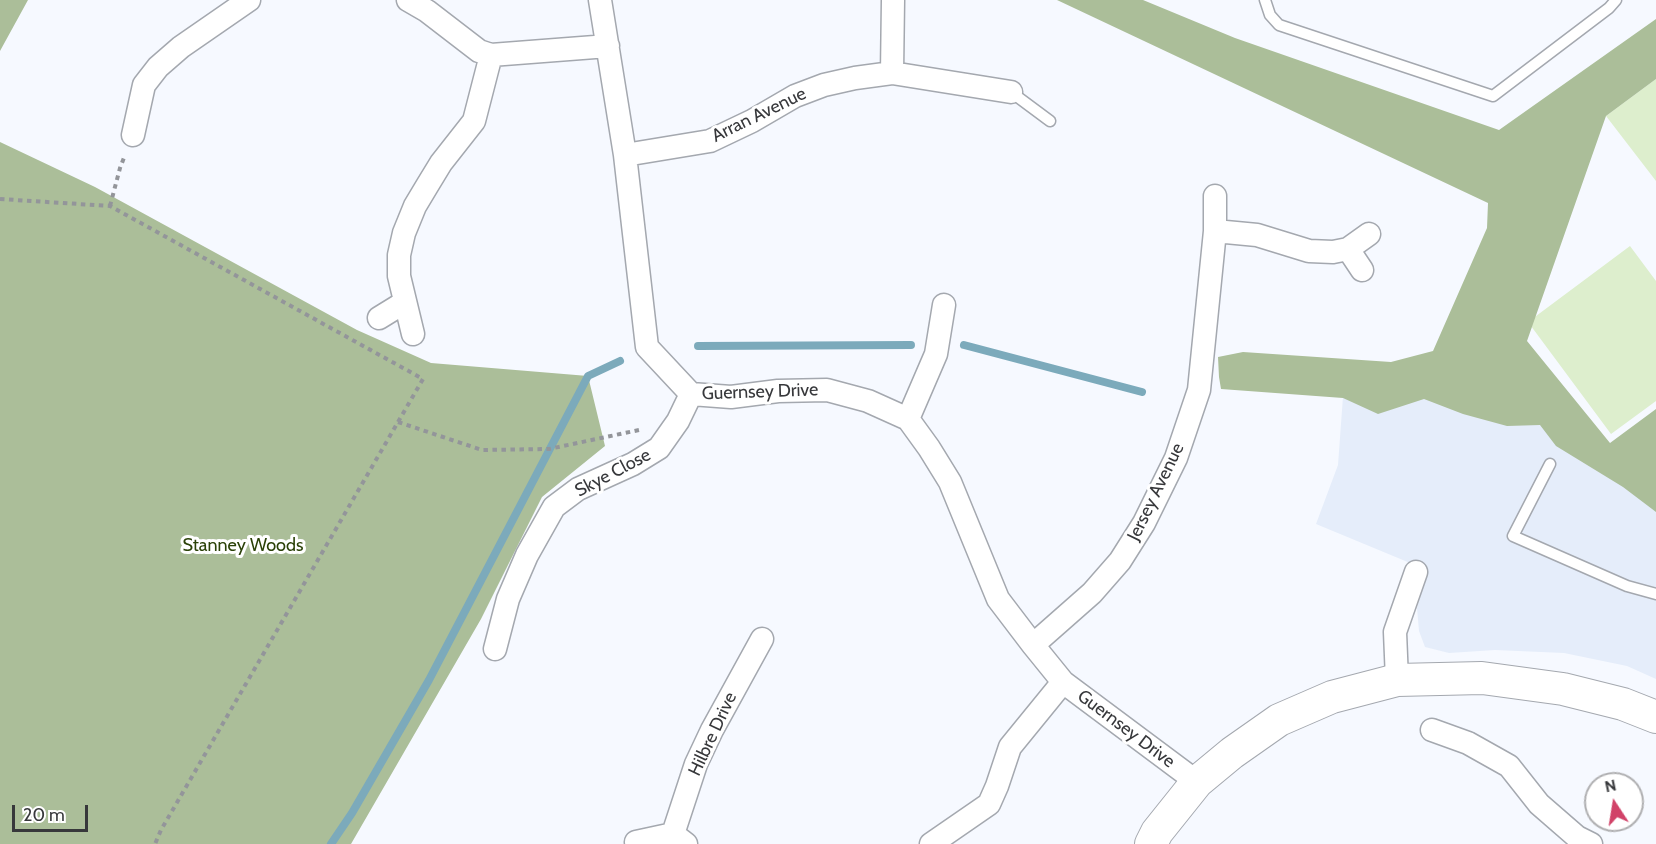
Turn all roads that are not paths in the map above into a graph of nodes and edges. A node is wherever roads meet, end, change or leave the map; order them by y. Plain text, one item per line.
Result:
1 (249, 0) edge
2 (408, 0) edge
3 (600, 0) edge
4 (893, 0) edge
5 (1265, 0) edge
6 (1616, 0) edge
7 (608, 45) junction
8 (491, 56) junction
9 (892, 74) junction
10 (1011, 92) joint
11 (1050, 121) dead end
12 (133, 135) road end
13 (625, 155) junction
14 (1215, 196) dead end
15 (1215, 231) junction
16 (1369, 234) dead end
17 (1348, 249) junction
18 (1362, 270) dead end
19 (405, 302) junction
20 (944, 306) dead end
21 (379, 318) dead end
22 (413, 334) dead end
23 (691, 394) junction
24 (908, 419) junction
25 (1550, 464) dead end
26 (1416, 572) dead end
27 (1656, 594) edge
28 (762, 639) dead end
29 (1033, 645) junction
30 (495, 649) dead end
31 (1397, 680) junction
32 (1063, 682) junction
33 (1656, 717) edge
34 (1432, 730) dead end
35 (1197, 782) junction
36 (679, 839) edge
37 (636, 842) dead end
38 (932, 844) edge
39 (1151, 844) edge
40 (1591, 844) edge

1 - 12 street
2 - 8 street
3 - 7 street, Guernsey Drive
4 - 9 street
5 - 6 lane
7 - 8 street
7 - 13 street, Guernsey Drive
8 - 19 street
9 - 10 street, Arran Avenue
9 - 13 street, Arran Avenue
10 - 11 lane
13 - 23 street, Guernsey Drive
14 - 15 street, Jersey Avenue
15 - 17 street
15 - 29 street, Jersey Avenue
16 - 17 street
17 - 18 street
19 - 21 street
19 - 22 street
20 - 24 street
23 - 24 street, Guernsey Drive
23 - 30 street, Skye Close
24 - 29 street, Guernsey Drive
25 - 27 lane
26 - 31 street
28 - 36 street, Hilbre Drive
29 - 32 street, Guernsey Drive
31 - 33 street
31 - 35 street
32 - 35 street, Guernsey Drive
32 - 38 street
34 - 40 street
35 - 39 street
36 - 37 street, Hilbre Drive

